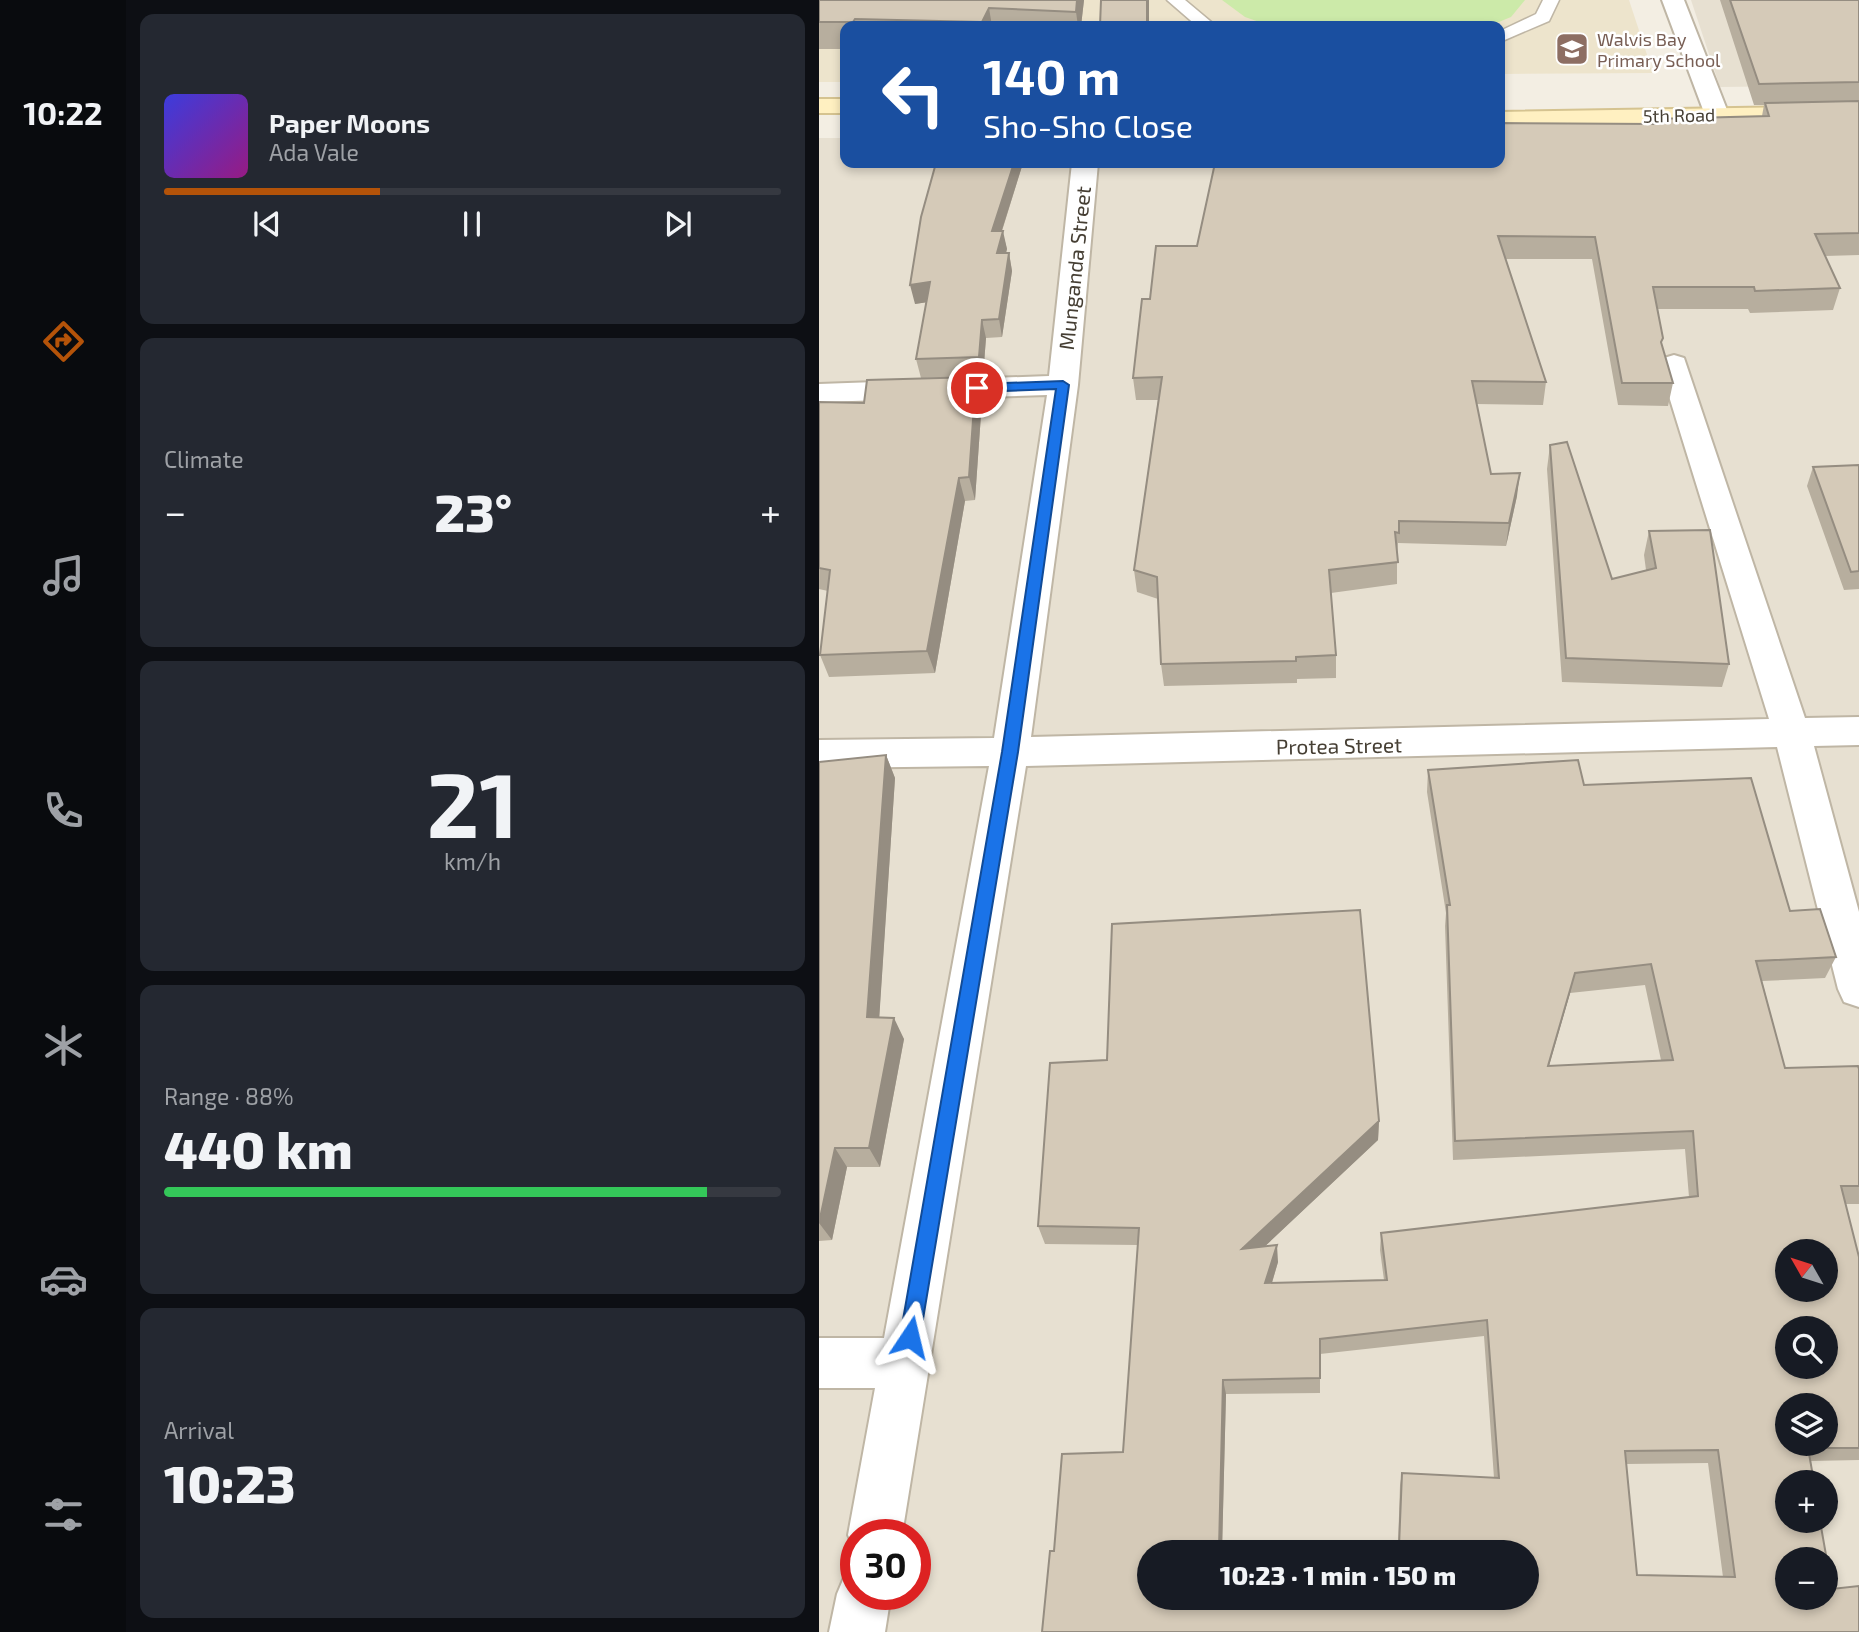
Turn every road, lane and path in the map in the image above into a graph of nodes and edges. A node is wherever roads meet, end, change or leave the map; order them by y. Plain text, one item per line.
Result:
1 (1175, 0) edge
2 (1551, 0) edge
3 (1673, 0) edge
4 (1201, 21) edge
5 (1505, 35) edge
6 (1859, 93) edge
7 (1505, 98) edge
8 (1713, 105) junction
9 (819, 106) edge
10 (840, 106) edge
11 (1859, 113) edge
12 (1505, 119) edge
13 (1085, 168) edge
14 (1674, 364) dead end
15 (1063, 385) junction
16 (819, 393) edge
17 (1859, 731) edge
18 (1792, 734) junction
19 (1010, 752) junction
20 (819, 754) edge
21 (1859, 989) edge
22 (819, 1363) edge
23 (905, 1363) junction
24 (878, 1519) edge
25 (861, 1610) edge
26 (857, 1632) edge

1 - 4 lane
2 - 5 lane
3 - 8 street
6 - 8 main road, 5th Road
7 - 8 main road, 5th Road
8 - 11 main road, 5th Road
8 - 12 main road, 5th Road
9 - 10 main road
13 - 15 street, Munganda Street
14 - 18 street
15 - 16 street
15 - 19 street, Munganda Street
17 - 18 street, Protea Street
18 - 19 street, Protea Street
18 - 21 street
19 - 20 street, Protea Street
19 - 23 street, Munganda Street
22 - 23 street
23 - 24 street, Munganda Street
25 - 26 street

